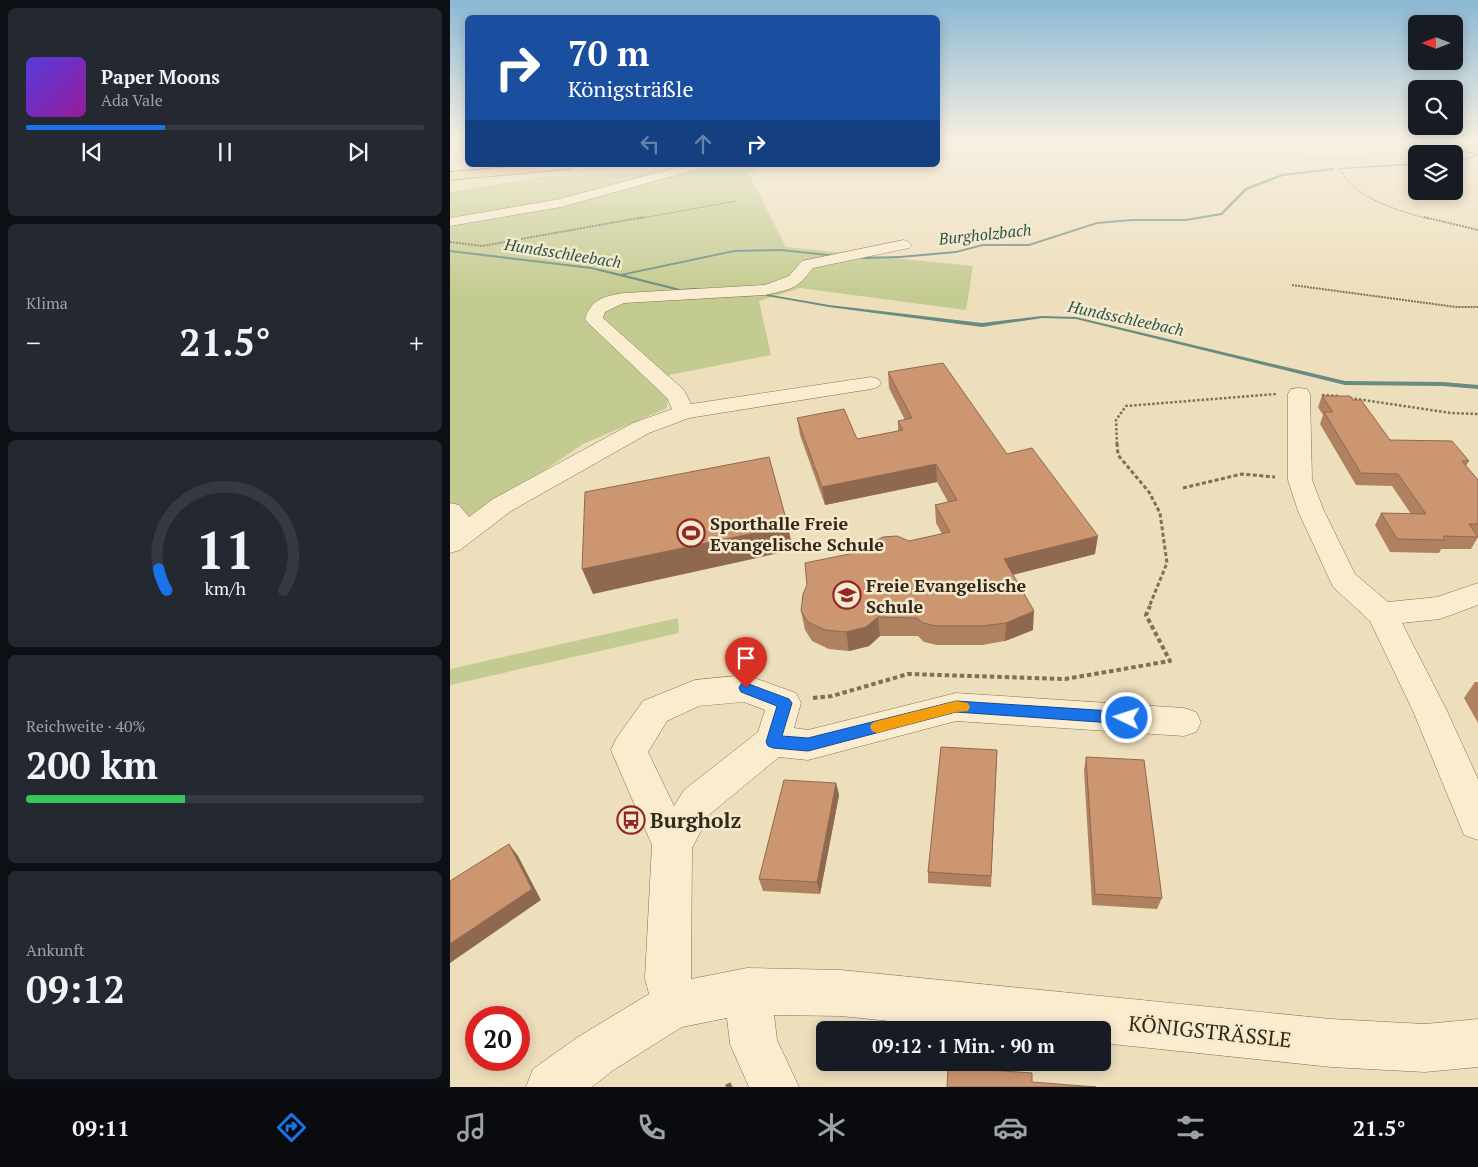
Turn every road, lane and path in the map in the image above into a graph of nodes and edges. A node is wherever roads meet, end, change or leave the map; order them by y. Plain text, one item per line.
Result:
1 (602, 192) edge
2 (1362, 192) edge
3 (736, 201) dead end
4 (450, 222) edge
5 (1478, 230) edge
6 (450, 242) edge
7 (904, 245) dead end
8 (1292, 285) dead end
9 (1478, 307) edge
10 (871, 383) dead end
11 (1299, 394) junction
12 (1341, 397) edge
13 (1350, 398) edge
14 (684, 412) junction
15 (1478, 414) edge
16 (1300, 480) junction
17 (1183, 488) dead end
18 (450, 510) edge
19 (458, 537) edge
20 (1478, 594) edge
21 (1382, 614) junction
22 (1170, 661) dead end
23 (1184, 722) dead end
24 (773, 742) junction
25 (1478, 822) edge
26 (672, 845) junction
27 (747, 991) junction
28 (674, 1006) junction
29 (1478, 1043) edge
30 (551, 1087) edge
31 (774, 1087) edge

1 - 4 street
2 - 5 path
3 - 6 path
7 - 14 street
8 - 9 path
10 - 14 street
11 - 12 path
11 - 16 street
11 - 22 path
13 - 15 path
14 - 19 street
16 - 17 path
16 - 21 street
18 - 19 street
20 - 21 street
21 - 25 street
23 - 24 street
24 - 26 street
24 - 26 street
26 - 28 street
27 - 28 street, KÖNIGSTRÄSSLE
27 - 29 street, KÖNIGSTRÄSSLE
27 - 31 street
28 - 30 street, KÖNIGSTRÄSSLE

